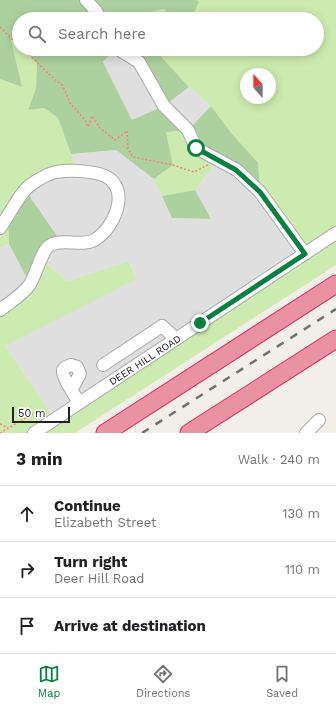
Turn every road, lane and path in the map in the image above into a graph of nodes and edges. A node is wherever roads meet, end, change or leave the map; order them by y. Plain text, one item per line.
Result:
1 (86, 0) edge
2 (96, 12) edge
3 (0, 27) edge
4 (12, 39) edge
5 (30, 56) edge
6 (129, 56) edge
7 (218, 160) junction
8 (0, 228) edge
9 (336, 233) edge
10 (305, 254) junction
11 (336, 284) edge
12 (0, 310) edge
13 (176, 339) junction
14 (336, 339) edge
15 (103, 365) dead end
16 (71, 390) dead end
17 (79, 403) junction
18 (36, 412) dead end
19 (319, 420) dead end
20 (0, 424) edge
21 (8, 428) junction
22 (0, 433) edge
23 (34, 433) edge
24 (105, 433) edge
25 (189, 433) edge
26 (306, 433) edge

1 - 2 street
3 - 4 path
5 - 7 path
6 - 7 street
7 - 10 street
8 - 12 street
9 - 10 street, DEER HILL ROAD
10 - 13 street, DEER HILL ROAD
11 - 24 highway
13 - 15 street
13 - 17 street, DEER HILL ROAD
14 - 25 highway
16 - 17 street
17 - 23 street, DEER HILL ROAD
18 - 21 path
19 - 26 street
20 - 21 path
21 - 22 path

